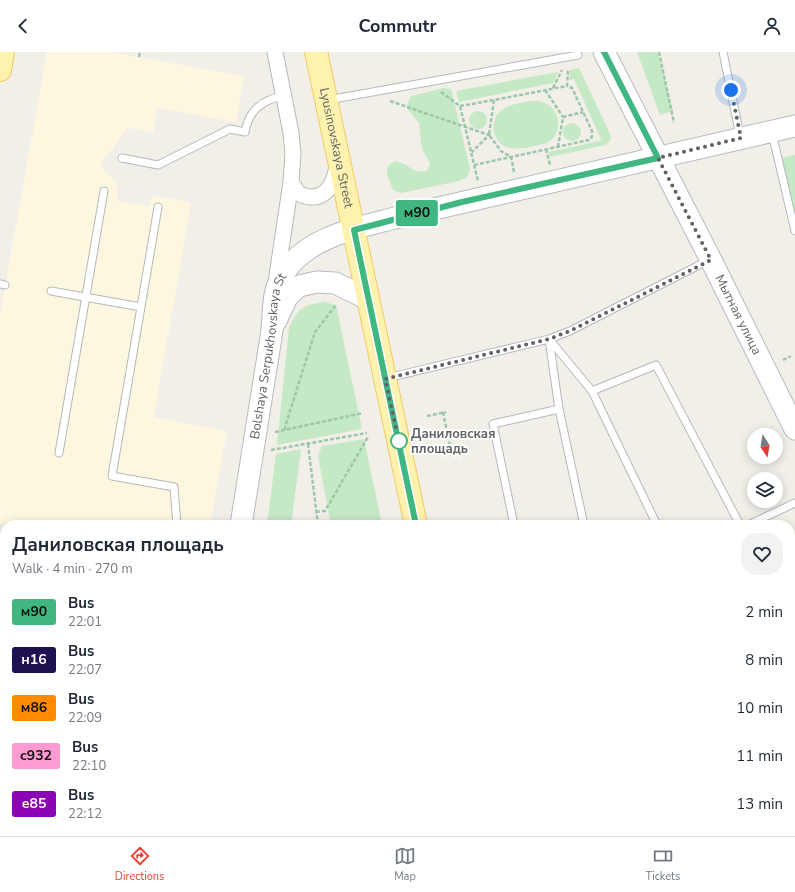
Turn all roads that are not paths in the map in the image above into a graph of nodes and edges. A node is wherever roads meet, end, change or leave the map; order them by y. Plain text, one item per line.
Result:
1 (3, 52) edge
2 (275, 52) edge
3 (316, 52) edge
4 (604, 52) edge
5 (723, 52) edge
6 (578, 55) dead end
7 (0, 70) edge
8 (284, 95) junction
9 (326, 101) junction
10 (795, 126) edge
11 (772, 131) junction
12 (741, 138) junction
13 (122, 158) dead end
14 (658, 158) junction
15 (338, 159) junction
16 (291, 182) junction
17 (104, 191) dead end
18 (158, 207) dead end
19 (354, 230) junction
20 (795, 230) edge
21 (711, 260) junction
22 (275, 288) junction
23 (50, 291) dead end
24 (85, 297) junction
25 (368, 299) junction
26 (141, 307) junction
27 (272, 328) junction
28 (549, 339) junction
29 (385, 379) junction
30 (592, 391) junction
31 (559, 409) junction
32 (795, 429) edge
33 (59, 453) dead end
34 (795, 503) edge
35 (177, 520) edge
36 (242, 520) edge
37 (415, 520) edge
38 (513, 520) edge
39 (583, 520) edge
40 (655, 520) edge
41 (737, 520) edge
42 (759, 520) edge

1 - 7 main road
2 - 8 street
3 - 9 main road, Lyusinovskaya Street
4 - 14 street, Мытная улица
5 - 12 lane
6 - 9 lane
8 - 13 lane
8 - 16 street
9 - 15 main road, Lyusinovskaya Street
10 - 11 street, Bolshaya Serpukhovskaya St
11 - 12 street, Bolshaya Serpukhovskaya St
11 - 20 lane
12 - 14 street, Bolshaya Serpukhovskaya St
14 - 19 street, Bolshaya Serpukhovskaya St
14 - 21 street, Мытная улица
15 - 16 street
15 - 19 main road, Lyusinovskaya Street
16 - 22 street
17 - 24 lane
18 - 26 lane
19 - 22 street, Bolshaya Serpukhovskaya St
19 - 25 main road, Lyusinovskaya Street
21 - 28 lane
21 - 32 street, Мытная улица
22 - 27 street, Bolshaya Serpukhovskaya St
23 - 24 lane
24 - 26 lane
24 - 33 lane
25 - 27 street
25 - 29 main road, Lyusinovskaya Street
26 - 35 lane
27 - 36 street, Bolshaya Serpukhovskaya St
28 - 29 lane
28 - 30 lane
28 - 31 lane
29 - 37 main road, Lyusinovskaya Street
30 - 40 lane
30 - 41 lane
31 - 38 lane
31 - 39 lane
34 - 42 lane

